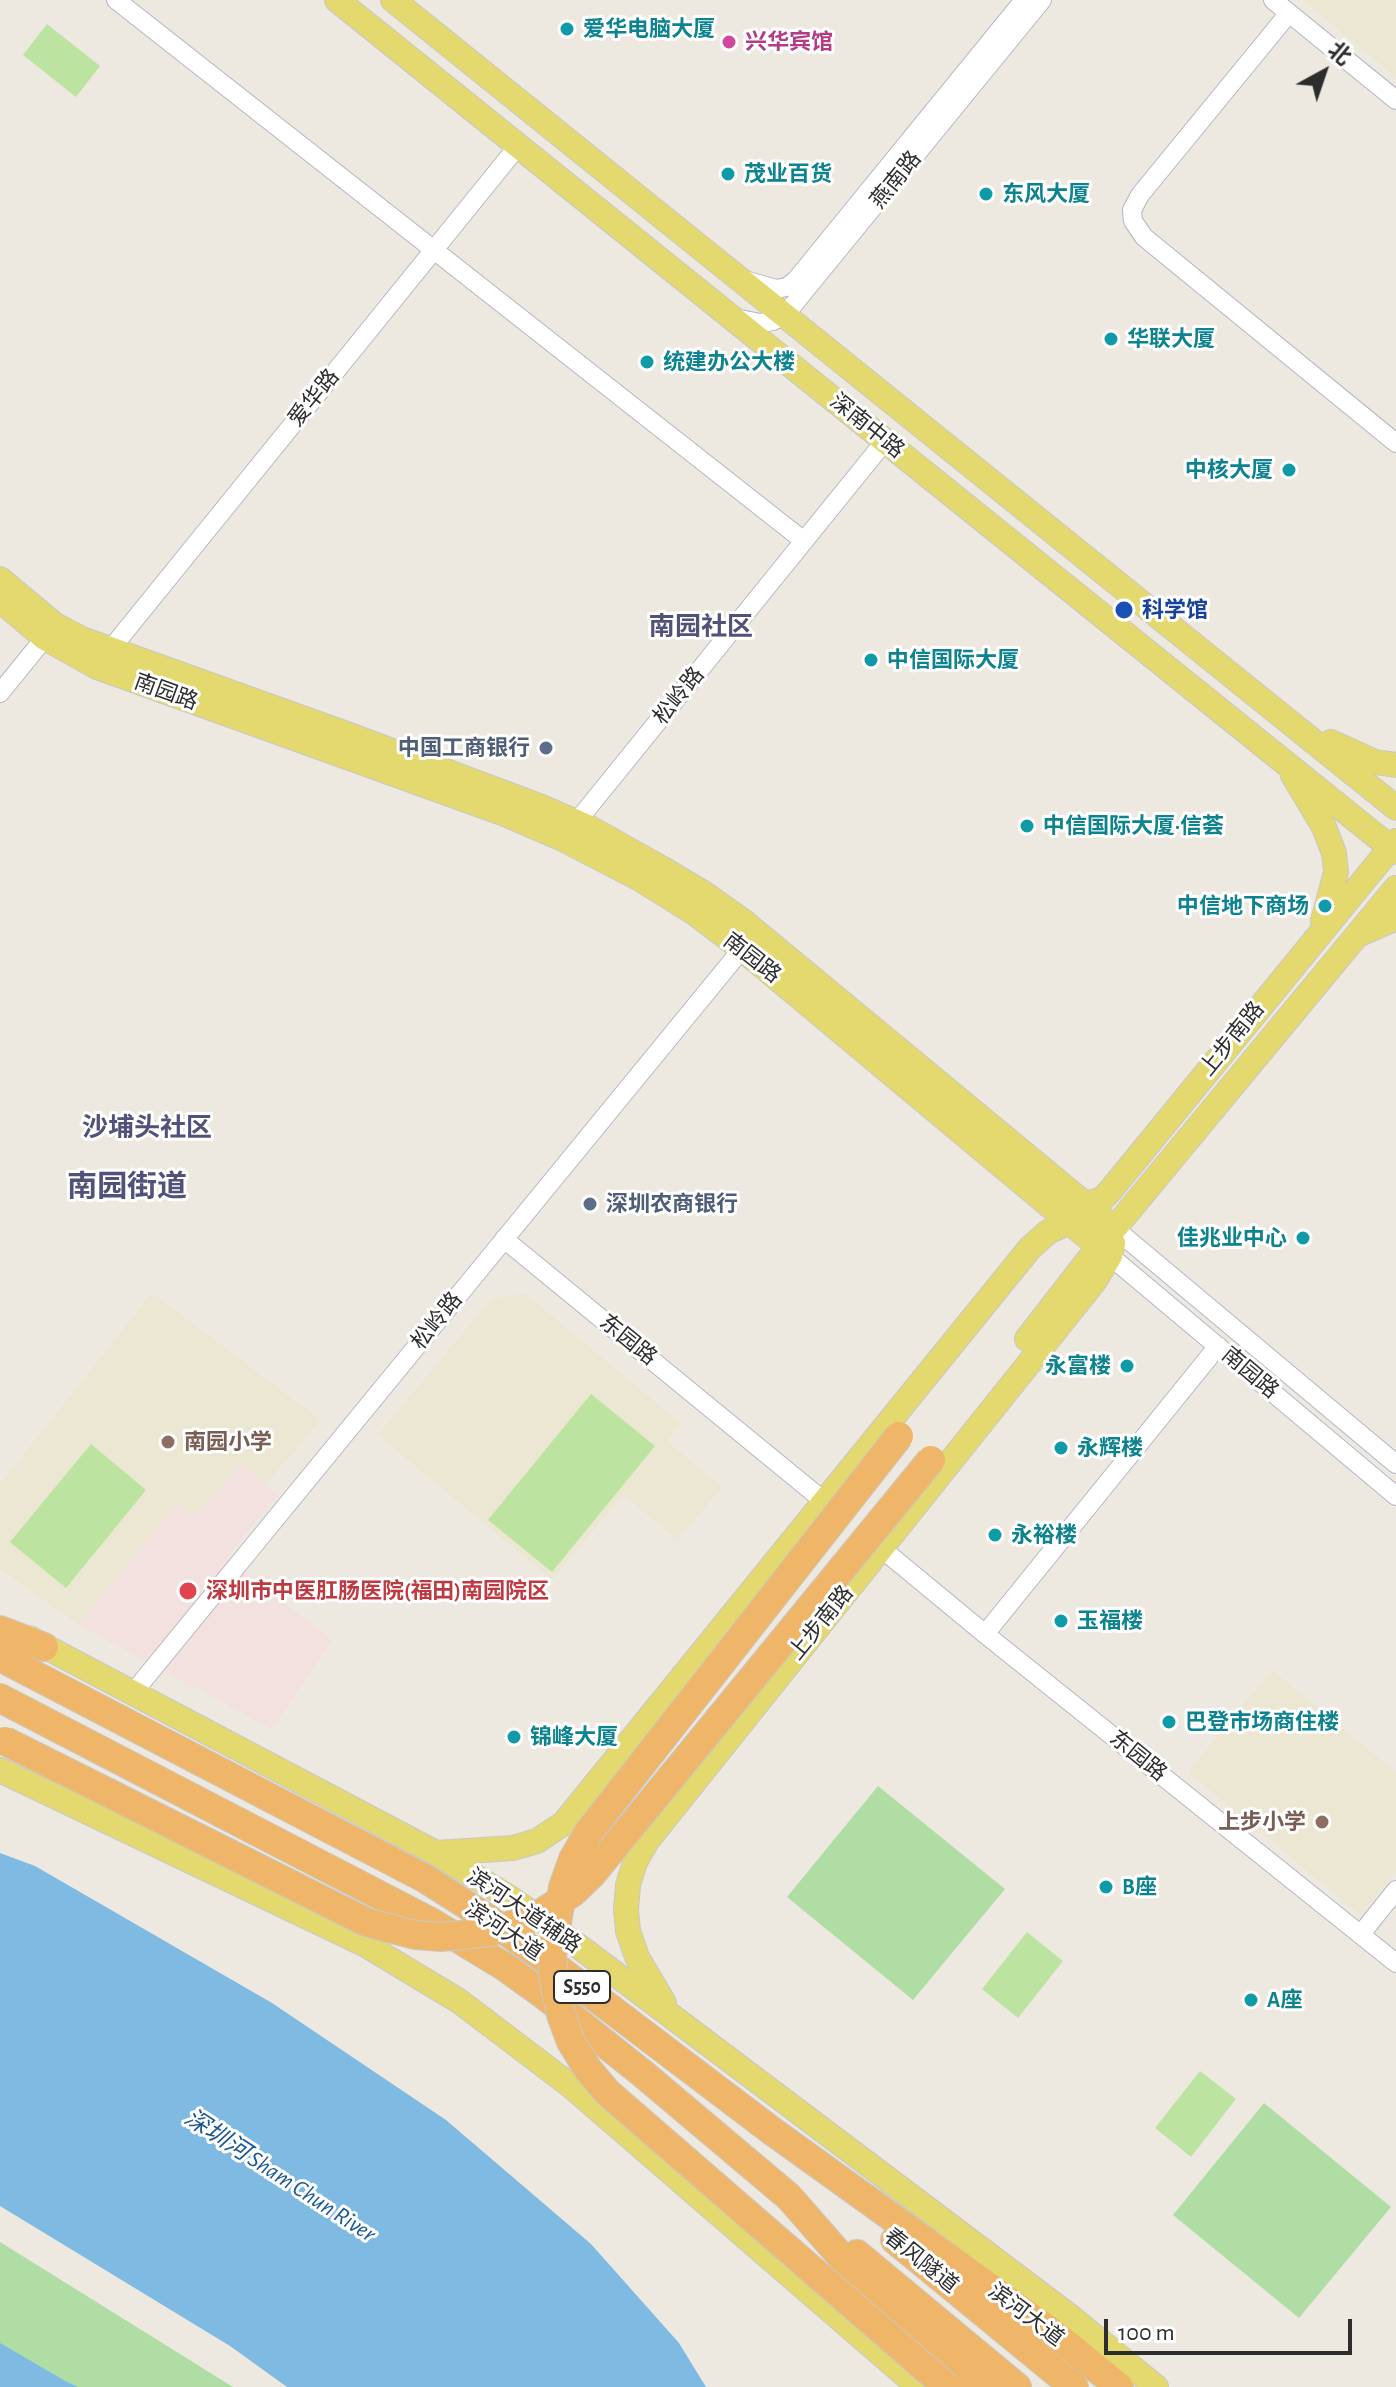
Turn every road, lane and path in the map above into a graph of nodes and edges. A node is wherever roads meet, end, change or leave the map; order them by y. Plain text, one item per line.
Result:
1 (116, 0) edge
2 (337, 0) edge
3 (393, 0) edge
4 (1024, 0) edge
5 (1042, 0) edge
6 (1273, 0) edge
7 (1289, 13) junction
8 (1396, 100) edge
9 (518, 146) junction
10 (435, 250) junction
11 (733, 275) junction
12 (785, 315) junction
13 (731, 317) junction
14 (885, 441) junction
15 (1396, 443) edge
16 (804, 541) junction
17 (0, 579) edge
18 (0, 600) edge
19 (50, 631) junction
20 (110, 650) junction
21 (0, 693) edge
22 (1297, 726) junction
23 (1286, 762) junction
24 (1396, 765) edge
25 (1396, 808) edge
26 (570, 831) junction
27 (1394, 847) edge
28 (1396, 888) edge
29 (1396, 918) edge
30 (1320, 932) junction
31 (1347, 944) junction
32 (742, 949) junction
33 (1077, 1213) junction
34 (504, 1239) junction
35 (1108, 1244) junction
36 (1218, 1346) junction
37 (899, 1436) joint
38 (931, 1460) joint
39 (1396, 1464) edge
40 (1396, 1496) edge
41 (825, 1502) junction
42 (881, 1548) junction
43 (0, 1621) edge
44 (0, 1630) edge
45 (985, 1634) junction
46 (44, 1647) junction
47 (0, 1657) edge
48 (132, 1694) junction
49 (0, 1698) edge
50 (2, 1739) edge
51 (0, 1770) edge
52 (585, 1800) junction
53 (647, 1841) junction
54 (436, 1853) junction
55 (1396, 1890) edge
56 (1361, 1934) junction
57 (1396, 1963) edge
58 (692, 2034) junction
59 (772, 2131) junction
60 (789, 2197) junction
61 (919, 2387) edge
62 (947, 2387) edge
63 (983, 2387) edge
64 (1017, 2387) edge
65 (1074, 2387) edge
66 (1119, 2387) edge
67 (1156, 2387) edge

1 - 10 street
2 - 9 main road, 深南中路
3 - 11 main road, 深南中路
4 - 11 street, 燕南路
5 - 12 street, 燕南路
6 - 7 street
7 - 8 street
7 - 15 street
9 - 10 street, 爱华路
9 - 13 main road, 深南中路
10 - 16 street
10 - 20 street, 爱华路
11 - 12 main road, 深南中路
12 - 13 street
12 - 22 main road, 深南中路
13 - 14 main road, 深南中路
14 - 16 street, 松岭路
14 - 23 main road, 深南中路
16 - 26 street, 松岭路
17 - 19 main road, 南园路
18 - 19 main road, 南园路
19 - 20 main road, 南园路
19 - 21 street
19 - 26 main road, 南园路
20 - 26 main road, 南园路
22 - 24 main road
22 - 25 main road, 深南中路
23 - 27 main road, 深南中路
23 - 30 main road
26 - 32 main road, 南园路
26 - 33 main road, 南园路
27 - 30 main road, 上步南路
28 - 31 main road, 上步南路
29 - 31 main road
30 - 33 main road, 上步南路
31 - 35 main road, 上步南路
32 - 33 main road, 南园路
32 - 34 street, 松岭路
33 - 35 main road, 南园路
33 - 37 main road, 上步南路
33 - 41 main road, 上步南路
34 - 41 street, 东园路
34 - 48 street, 松岭路
35 - 36 street, 南园路
35 - 38 main road, 上步南路
35 - 39 street, 南园路
35 - 42 main road, 上步南路
36 - 40 street, 南园路
36 - 45 street
37 - 62 highway, bridge
38 - 50 highway, bridge
41 - 52 main road, 上步南路
42 - 45 street, 东园路
42 - 53 main road, 上步南路
43 - 46 main road, 滨河大道辅路
44 - 46 highway
45 - 56 street, 东园路
46 - 48 main road, 滨河大道辅路
47 - 59 highway, 滨河大道 / S550
48 - 54 main road, 滨河大道辅路
49 - 60 highway, 滨河大道 / S550
51 - 61 main road
52 - 53 main road
52 - 54 main road, 上步南路
53 - 58 main road, 上步南路
54 - 58 main road, 滨河大道辅路
55 - 56 street
56 - 57 street, 东园路
58 - 67 main road, 滨河大道辅路
59 - 65 highway, 春风隧道
59 - 66 highway, 滨河大道 / S550
60 - 63 highway, 滨河大道 / S550
60 - 64 highway, 春风隧道

